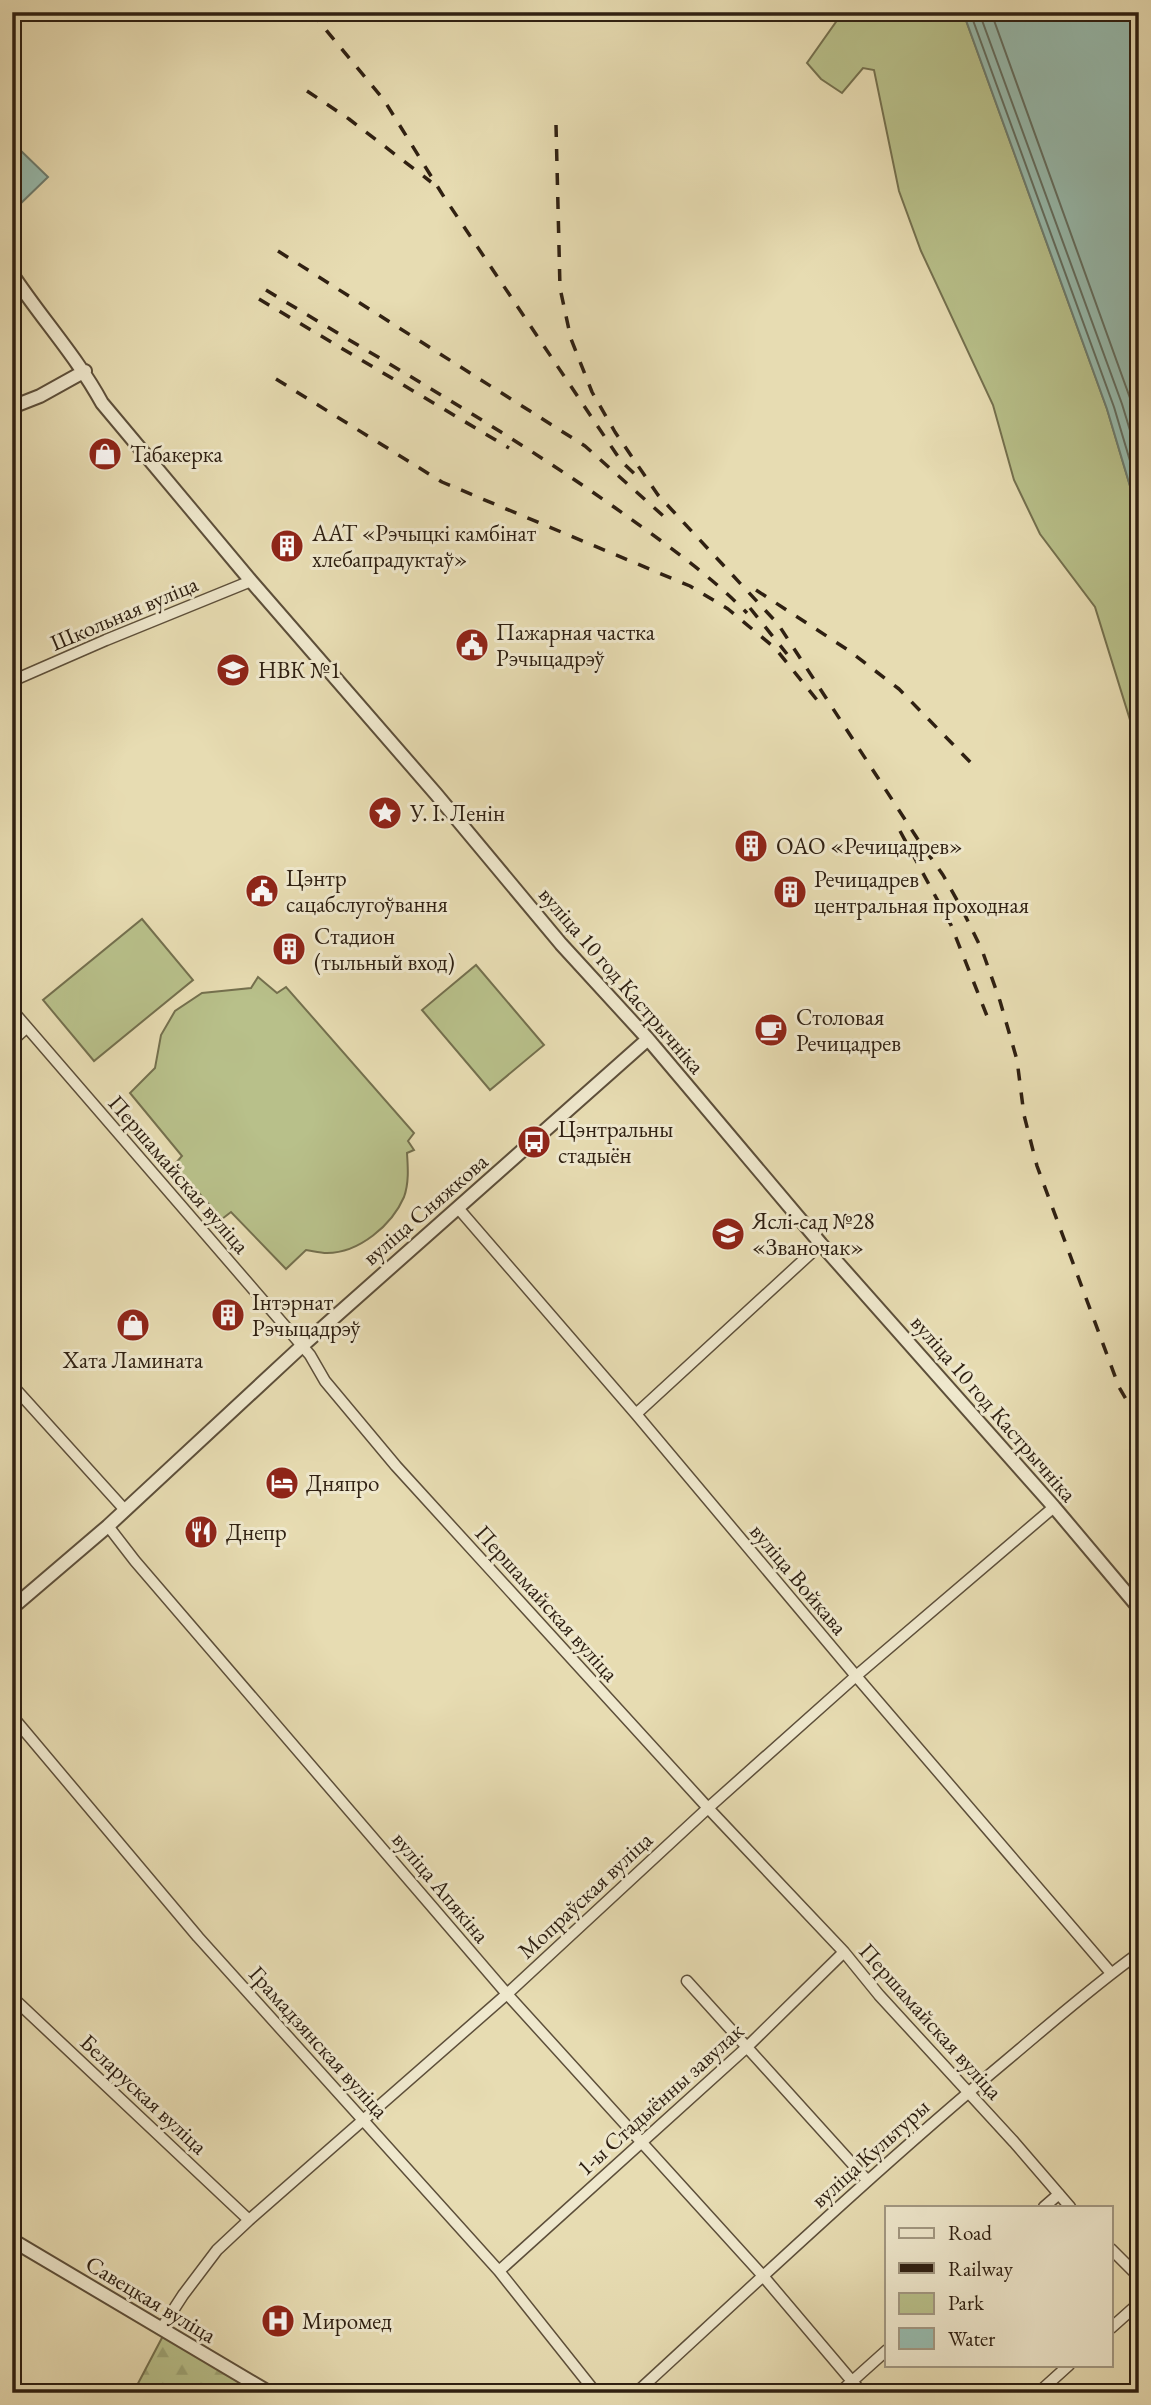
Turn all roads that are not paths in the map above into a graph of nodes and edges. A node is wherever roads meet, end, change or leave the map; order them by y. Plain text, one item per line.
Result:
1 (12, 274) edge
2 (85, 371) junction
3 (12, 407) edge
4 (251, 581) junction
5 (12, 681) edge
6 (12, 1010) edge
7 (26, 1028) junction
8 (648, 1039) junction
9 (12, 1041) edge
10 (458, 1208) junction
11 (821, 1244) junction
12 (302, 1346) junction
13 (12, 1385) edge
14 (636, 1413) junction
15 (1054, 1507) junction
16 (125, 1510) junction
17 (108, 1526) junction
18 (12, 1608) edge
19 (1139, 1608) edge
20 (856, 1676) junction
21 (12, 1716) edge
22 (708, 1808) junction
23 (844, 1952) junction
24 (1139, 1953) edge
25 (1111, 1973) junction
26 (687, 1981) dead end
27 (506, 1994) junction
28 (12, 1997) edge
29 (746, 2048) junction
30 (968, 2092) junction
31 (363, 2120) junction
32 (639, 2143) junction
33 (867, 2180) junction
34 (1059, 2194) junction
35 (1045, 2206) edge
36 (1069, 2206) edge
37 (249, 2220) junction
38 (12, 2240) edge
39 (1112, 2250) edge
40 (499, 2271) junction
41 (763, 2276) junction
42 (1139, 2277) edge
43 (1139, 2303) edge
44 (1112, 2327) edge
45 (161, 2329) junction
46 (885, 2352) edge
47 (1068, 2366) edge
48 (851, 2382) junction
49 (270, 2393) edge
50 (596, 2393) edge
51 (636, 2393) edge
52 (839, 2393) edge
53 (862, 2393) edge
54 (1038, 2393) edge

1 - 2 street, вуліца 10 год Кастрычніка
2 - 3 street
2 - 4 street, вуліца 10 год Кастрычніка
4 - 5 street, Школьная вуліца
4 - 8 street, вуліца 10 год Кастрычніка
6 - 7 street, Першамайская вуліца
7 - 9 street
7 - 12 street, Першамайская вуліца
8 - 10 street, вуліца Сняжкова
8 - 11 street, вуліца 10 год Кастрычніка
10 - 12 street, вуліца Сняжкова
10 - 14 street, вуліца Войкава
11 - 14 street
11 - 15 street, вуліца 10 год Кастрычніка
12 - 16 street, вуліца Сняжкова
12 - 22 street, Першамайская вуліца
13 - 16 street
14 - 20 street, вуліца Войкава
15 - 19 street, вуліца 10 год Кастрычніка
15 - 20 street, Мопраўская вуліца
16 - 17 street, вуліца Сняжкова
17 - 18 street, вуліца Сняжкова
17 - 27 street, вуліца Апякіна
20 - 22 street, Мопраўская вуліца
20 - 25 street, вуліца Войкава
21 - 31 street, Грамадзянская вуліца
22 - 23 street, Першамайская вуліца
22 - 27 street, Мопраўская вуліца
23 - 29 street, 1-ы Стадыённы завулак
23 - 30 street, Першамайская вуліца
24 - 25 street, вуліца Культуры
25 - 30 street, вуліца Культуры
26 - 29 street
27 - 31 street, Мопраўская вуліца
27 - 32 street, вуліца Апякіна
28 - 37 street, Беларуская вуліца
29 - 32 street, 1-ы Стадыённы завулак
29 - 33 street
30 - 33 street, вуліца Культуры
30 - 34 street, Першамайская вуліца
31 - 37 street, Мопраўская вуліца
31 - 40 street, Грамадзянская вуліца
32 - 40 street, 1-ы Стадыённы завулак
32 - 41 street, вуліца Апякіна
33 - 41 street, вуліца Культуры
34 - 35 street
34 - 36 street, Першамайская вуліца
37 - 45 street, Мопраўская вуліца
38 - 45 street, Савецкая вуліца
39 - 42 street
40 - 50 street, Грамадзянская вуліца
41 - 48 street, вуліца Апякіна
41 - 51 street, вуліца Культуры
43 - 44 street
45 - 49 street, Савецкая вуліца
46 - 48 street
47 - 54 street
48 - 52 street
48 - 53 street, вуліца Апякіна

